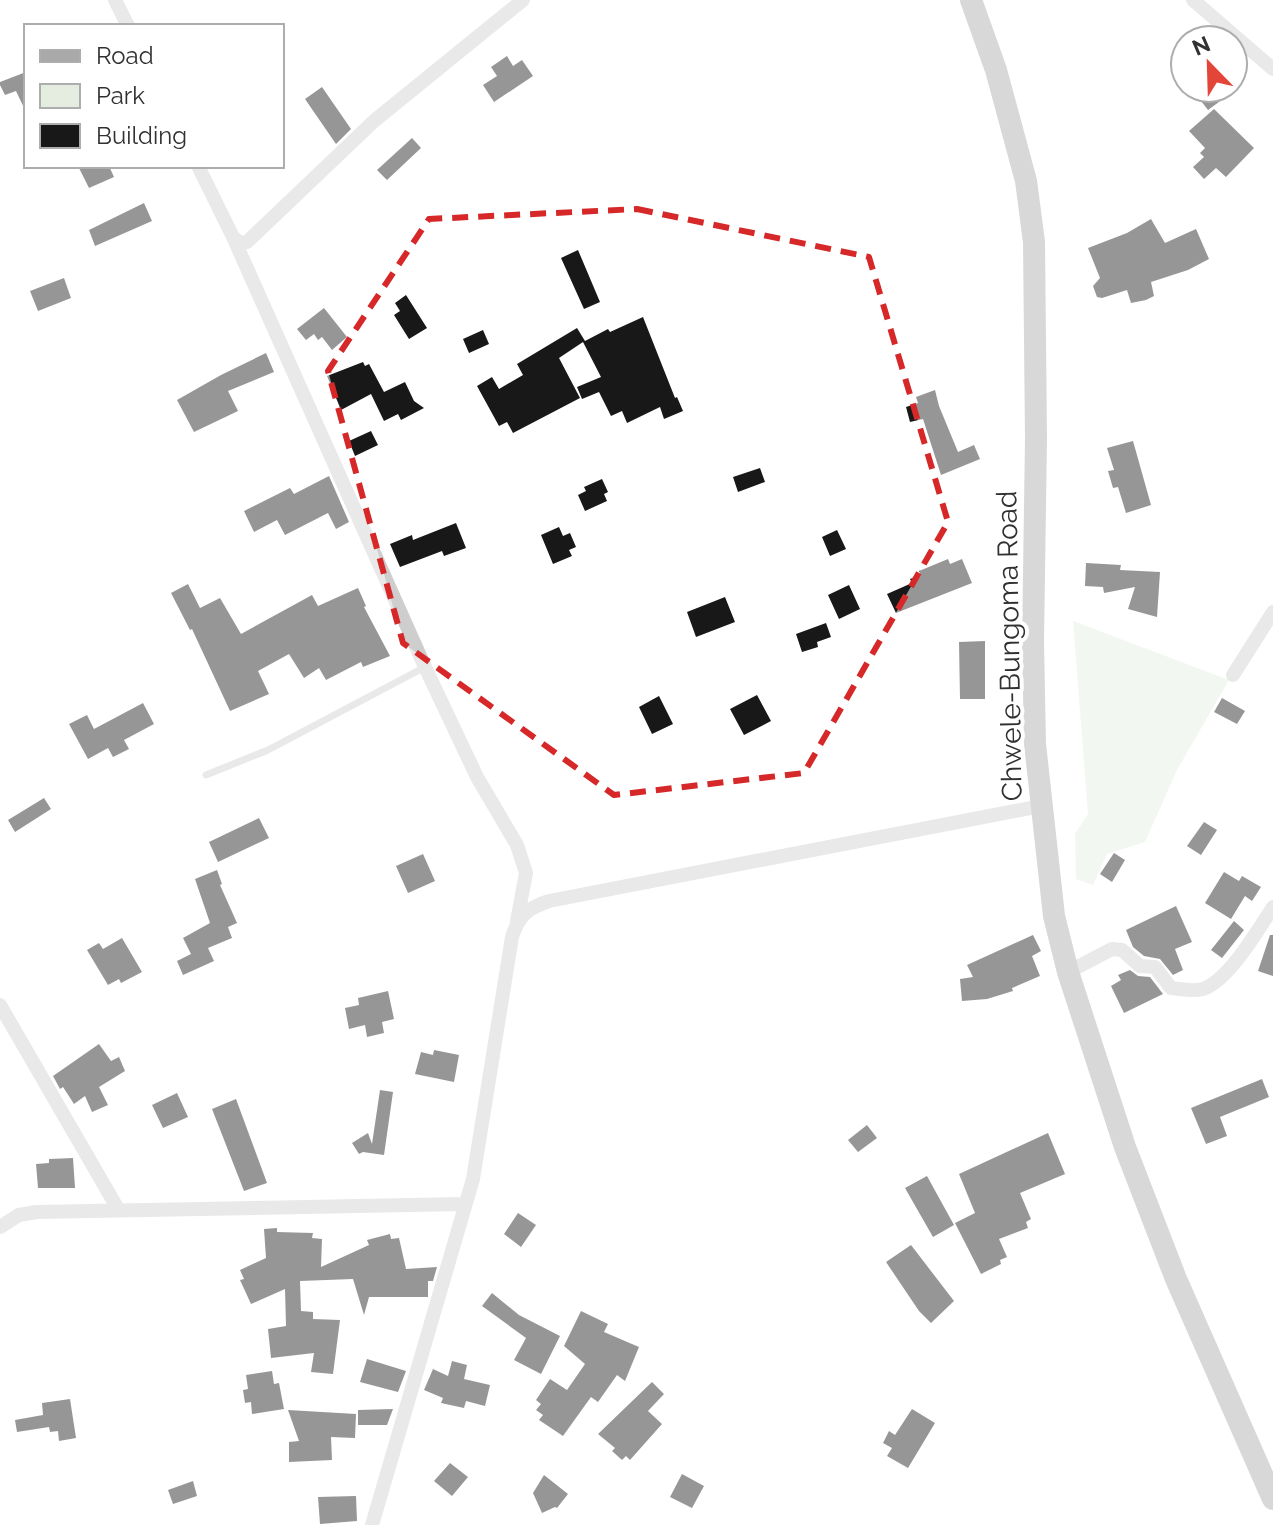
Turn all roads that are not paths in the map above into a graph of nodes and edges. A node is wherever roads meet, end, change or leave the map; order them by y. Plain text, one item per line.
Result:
1 (115, 0) edge
2 (523, 0) edge
3 (971, 0) edge
4 (1193, 0) edge
5 (127, 24) edge
6 (1273, 69) edge
7 (199, 168) edge
8 (233, 237) junction
9 (1273, 612) edge
10 (425, 667) junction
11 (1233, 675) dead end
12 (206, 775) dead end
13 (1041, 806) junction
14 (1273, 907) edge
15 (517, 921) junction
16 (1068, 972) junction
17 (0, 1005) edge
18 (463, 1204) junction
19 (118, 1209) junction
20 (0, 1227) edge
21 (1273, 1499) edge
22 (372, 1525) edge

1 - 5 street
2 - 8 street
3 - 13 main road, Chwele-Bungoma Road
4 - 6 street
7 - 8 street
8 - 10 street
9 - 11 street
10 - 12 lane
10 - 15 street
13 - 15 street
13 - 16 main road, Chwele-Bungoma Road
14 - 16 street
15 - 18 street
16 - 21 main road, Chwele-Bungoma Road
17 - 19 street
18 - 19 street
18 - 22 street
19 - 20 street

